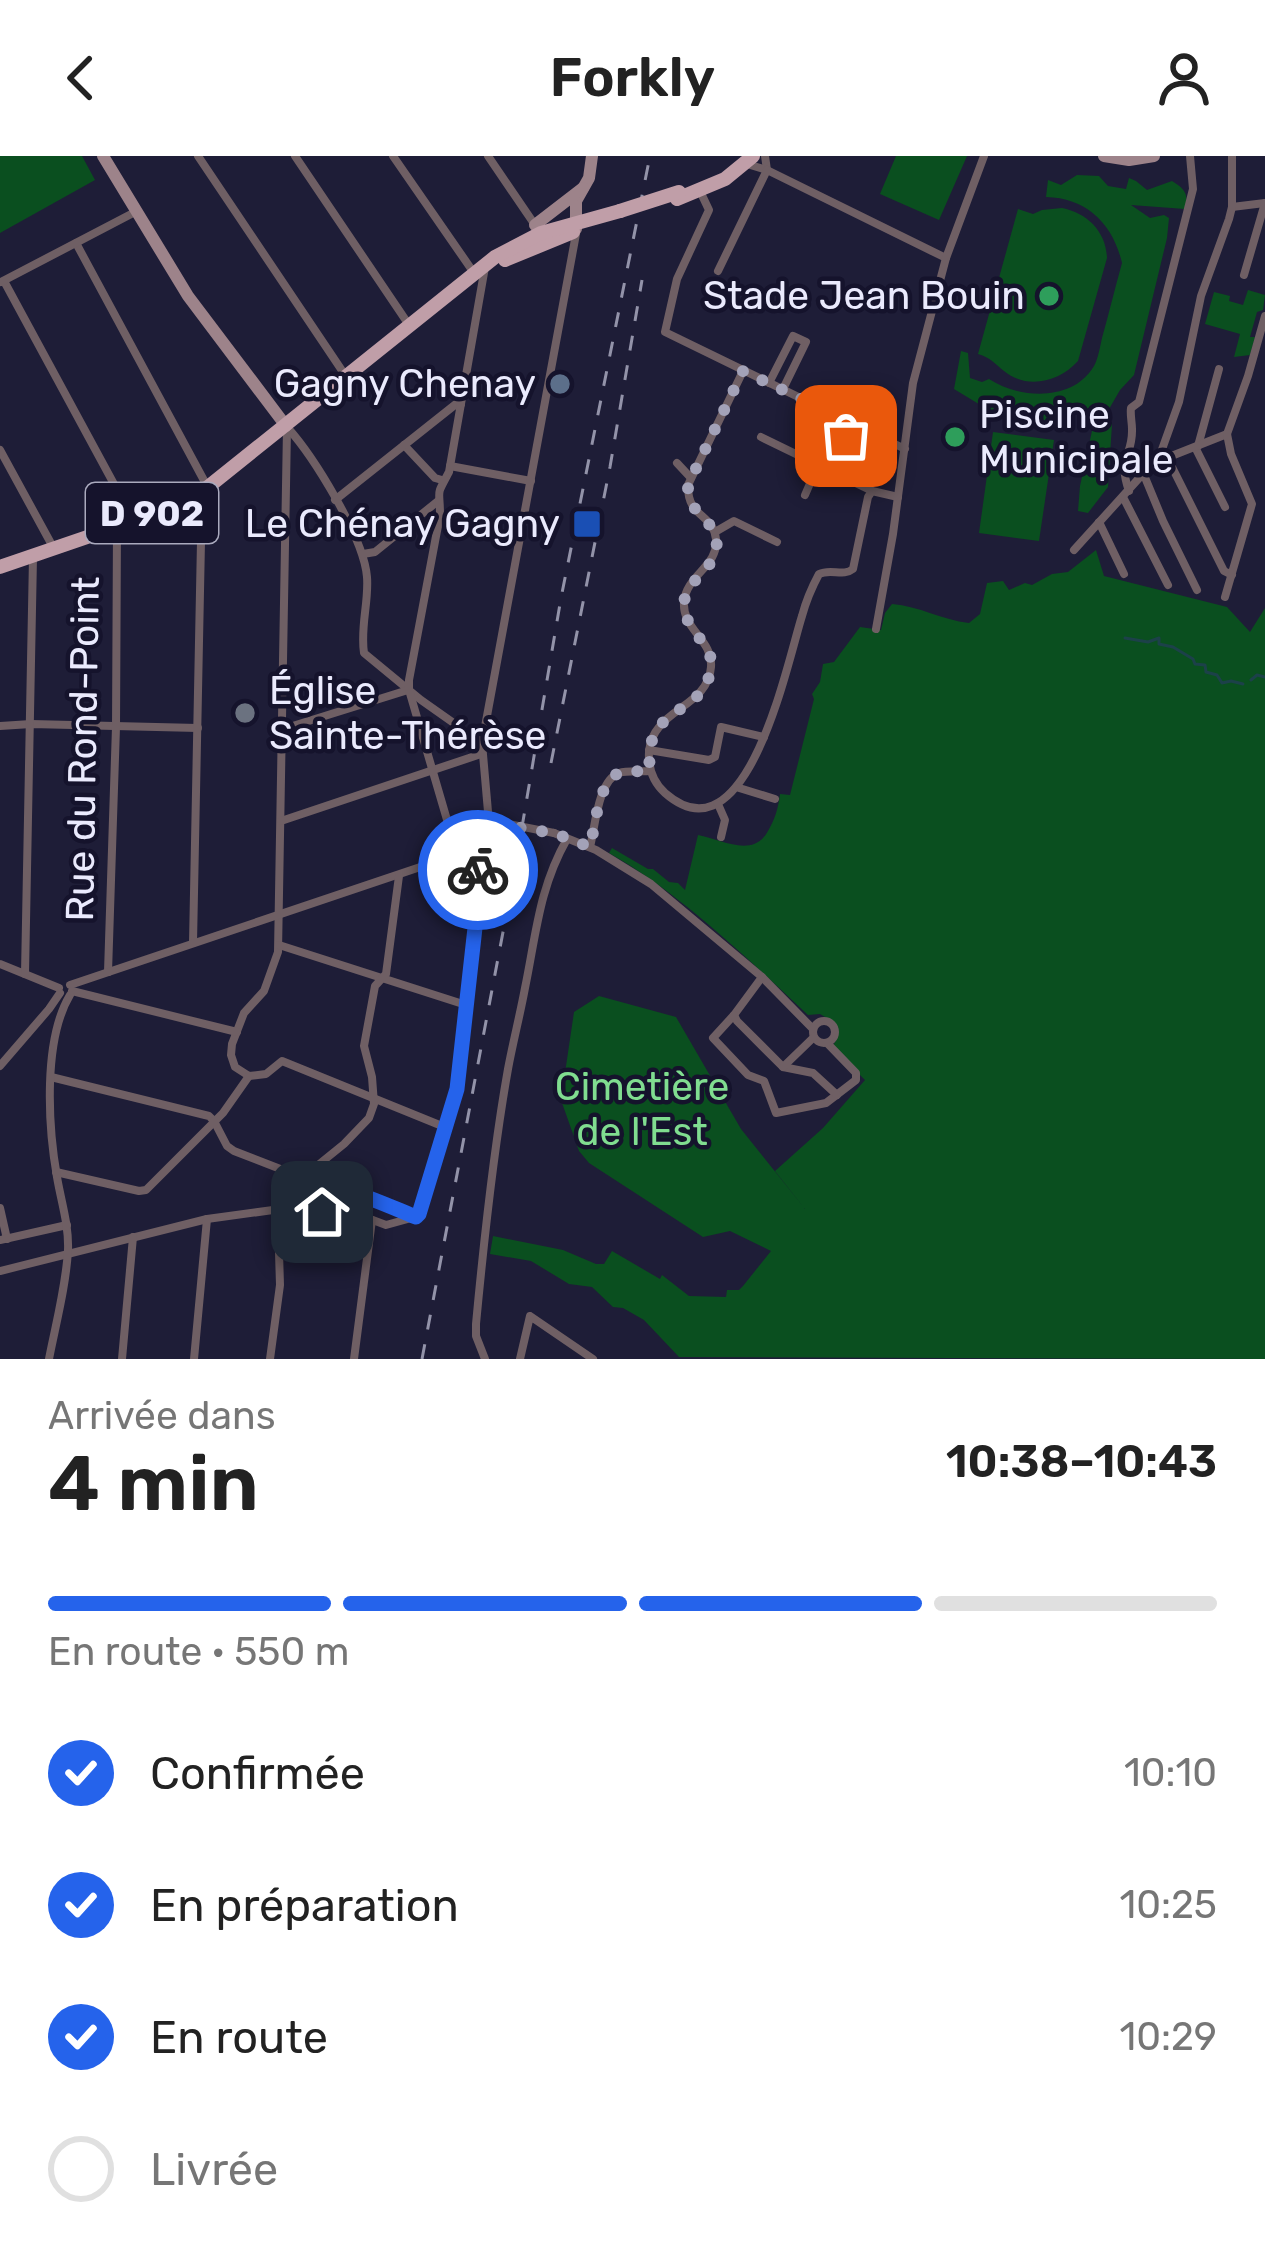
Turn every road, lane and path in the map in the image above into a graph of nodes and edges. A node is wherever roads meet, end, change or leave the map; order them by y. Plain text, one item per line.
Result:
1 (103, 156) edge
2 (198, 156) edge
3 (296, 156) edge
4 (393, 156) edge
5 (488, 156) edge
6 (764, 156) edge
7 (984, 156) edge
8 (1104, 156) edge
9 (1154, 156) edge
10 (1190, 156) edge
11 (1232, 156) edge
12 (590, 157) edge
13 (746, 159) edge
14 (767, 170) junction
15 (583, 188) junction
16 (700, 191) junction
17 (678, 195) junction
18 (1265, 202) edge
19 (1232, 207) junction
20 (137, 211) junction
21 (576, 223) junction
22 (543, 229) junction
23 (76, 243) junction
24 (946, 258) junction
25 (718, 271) dead end
26 (480, 273) junction
27 (1244, 274) dead end
28 (2, 282) edge
29 (1265, 316) edge
30 (410, 327) junction
31 (1219, 369) dead end
32 (743, 371) junction
33 (346, 378) junction
34 (769, 383) junction
35 (783, 389) junction
36 (461, 404) junction
37 (852, 423) junction
38 (286, 426) junction
39 (1227, 434) junction
40 (761, 436) dead end
41 (404, 445) junction
42 (1196, 446) junction
43 (905, 449) junction
44 (0, 450) edge
45 (1160, 455) junction
46 (677, 463) dead end
47 (818, 465) junction
48 (450, 466) junction
49 (829, 470) junction
50 (1144, 475) junction
51 (691, 478) junction
52 (442, 480) junction
53 (531, 481) junction
54 (205, 488) junction
55 (872, 491) junction
56 (1126, 494) junction
57 (805, 495) dead end
58 (898, 497) junction
59 (335, 500) junction
60 (438, 501) junction
61 (1225, 506) dead end
62 (134, 521) junction
63 (1100, 522) junction
64 (117, 527) junction
65 (715, 532) junction
66 (778, 542) dead end
67 (54, 549) junction
68 (1074, 550) dead end
69 (363, 554) junction
70 (33, 556) junction
71 (0, 567) edge
72 (1124, 574) dead end
73 (1232, 575) junction
74 (1168, 585) dead end
75 (1197, 590) dead end
76 (1225, 597) dead end
77 (876, 629) dead end
78 (409, 690) junction
79 (31, 724) junction
80 (0, 726) edge
81 (116, 727) junction
82 (197, 728) junction
83 (283, 729) junction
84 (764, 736) junction
85 (482, 743) junction
86 (649, 750) junction
87 (481, 754) junction
88 (433, 771) junction
89 (650, 771) junction
90 (736, 788) junction
91 (775, 799) dead end
92 (718, 804) junction
93 (281, 821) junction
94 (489, 823) junction
95 (722, 837) dead end
96 (566, 839) junction
97 (472, 844) junction
98 (590, 847) junction
99 (458, 854) junction
100 (400, 874) junction
101 (279, 915) junction
102 (193, 943) junction
103 (279, 944) junction
104 (0, 964) edge
105 (108, 972) junction
106 (25, 974) junction
107 (762, 977) junction
108 (383, 978) junction
109 (66, 990) junction
110 (466, 1005) junction
111 (54, 1011) junction
112 (734, 1015) junction
113 (237, 1032) junction
114 (813, 1033) junction
115 (827, 1043) junction
116 (0, 1066) edge
117 (783, 1067) junction
118 (249, 1076) junction
119 (51, 1077) junction
120 (836, 1095) junction
121 (374, 1099) junction
122 (214, 1121) junction
123 (447, 1128) junction
124 (283, 1169) junction
125 (56, 1172) junction
126 (306, 1178) junction
127 (285, 1185) junction
128 (0, 1208) edge
129 (279, 1210) junction
130 (416, 1217) junction
131 (207, 1219) junction
132 (372, 1220) junction
133 (67, 1226) junction
134 (133, 1238) junction
135 (4, 1240) edge
136 (68, 1255) junction
137 (0, 1270) edge
138 (50, 1359) edge
139 (122, 1359) edge
140 (194, 1359) edge
141 (270, 1359) edge
142 (354, 1359) edge
143 (485, 1359) edge
144 (520, 1359) edge
145 (593, 1359) edge

1 - 20 main road
2 - 33 street
3 - 30 street
4 - 26 street
5 - 22 street
6 - 14 street
7 - 24 street
8 - 9 main road
10 - 56 street
11 - 19 street
12 - 15 main road
13 - 14 street
13 - 16 main road, D 902
13 - 17 main road, D 902
14 - 24 street
14 - 25 street
15 - 21 main road
15 - 22 main road
16 - 17 main road, D 902
16 - 32 street
17 - 21 main road, D 902, bridge
18 - 19 street
18 - 27 street
19 - 45 street
20 - 23 street
20 - 38 main road
21 - 22 main road, D 902
21 - 53 street
22 - 26 main road, D 902
22 - 26 main road, D 902
23 - 28 street
23 - 54 street
24 - 43 street
26 - 30 main road, D 902
26 - 36 street
28 - 62 street
29 - 39 street
30 - 33 main road, D 902
31 - 42 street
32 - 34 street
32 - 51 street
33 - 38 main road, D 902
34 - 35 street
34 - 35 street
35 - 37 street
36 - 41 street
36 - 48 street
37 - 43 street
37 - 49 street
38 - 54 main road, D 902
38 - 59 street
38 - 83 street
39 - 42 street
39 - 73 street
40 - 47 street
41 - 52 street
41 - 59 street
42 - 45 street
42 - 61 street
43 - 58 street
44 - 67 street
45 - 50 street
45 - 73 street
46 - 51 street
47 - 49 street
47 - 57 street
48 - 52 street
48 - 53 street
49 - 55 street
50 - 56 street
50 - 75 street
51 - 65 street
52 - 60 street
53 - 85 street
54 - 62 main road, D 902
54 - 82 street
55 - 58 street
55 - 84 street
56 - 63 street
56 - 74 street
58 - 77 street
59 - 69 street
60 - 69 street
60 - 78 street
62 - 64 main road, D 902
63 - 68 street
63 - 72 street
64 - 67 main road, D 902
64 - 81 street, Rue du Rond-Point
65 - 66 street
65 - 86 street
67 - 70 main road, D 902
69 - 78 street
70 - 71 main road, D 902
70 - 79 street
73 - 76 street
78 - 83 street
78 - 85 street
78 - 88 street
79 - 80 street
79 - 81 street
79 - 106 street
81 - 82 street
81 - 105 street, Rue du Rond-Point
82 - 102 street
83 - 93 street
84 - 86 street
84 - 90 street
85 - 87 street
86 - 89 street
87 - 88 street
87 - 94 street
88 - 93 street
88 - 99 street
89 - 92 street
89 - 98 street
90 - 91 street
90 - 92 street
92 - 95 street
93 - 101 street
94 - 96 street, bridge
94 - 97 street
96 - 98 street
96 - 143 street
97 - 99 street
97 - 110 street
98 - 107 street
99 - 100 street
100 - 101 street
100 - 108 street
101 - 102 street
101 - 103 street
102 - 105 street
103 - 108 street
103 - 113 street
104 - 106 street
105 - 109 street
106 - 109 street
107 - 112 street
107 - 114 street
108 - 110 street
108 - 121 street
109 - 111 street
109 - 113 street
110 - 123 street
111 - 116 street
111 - 119 street
112 - 117 street
112 - 120 street
113 - 118 street
114 - 115 street
114 - 115 street
114 - 117 street
115 - 120 street
117 - 120 street
118 - 121 street
118 - 122 street
119 - 122 street
119 - 125 street
121 - 123 street
121 - 126 street
122 - 124 street
122 - 125 street
123 - 130 street
124 - 126 street
124 - 127 street
125 - 133 street
126 - 127 street
126 - 129 street
126 - 130 street
127 - 129 street
128 - 135 street
129 - 131 street
129 - 132 street
129 - 141 street
130 - 132 street
131 - 134 street
131 - 140 street
132 - 142 street
133 - 135 street
133 - 136 street
134 - 136 street
134 - 139 street
136 - 137 street
136 - 138 street
144 - 145 street

